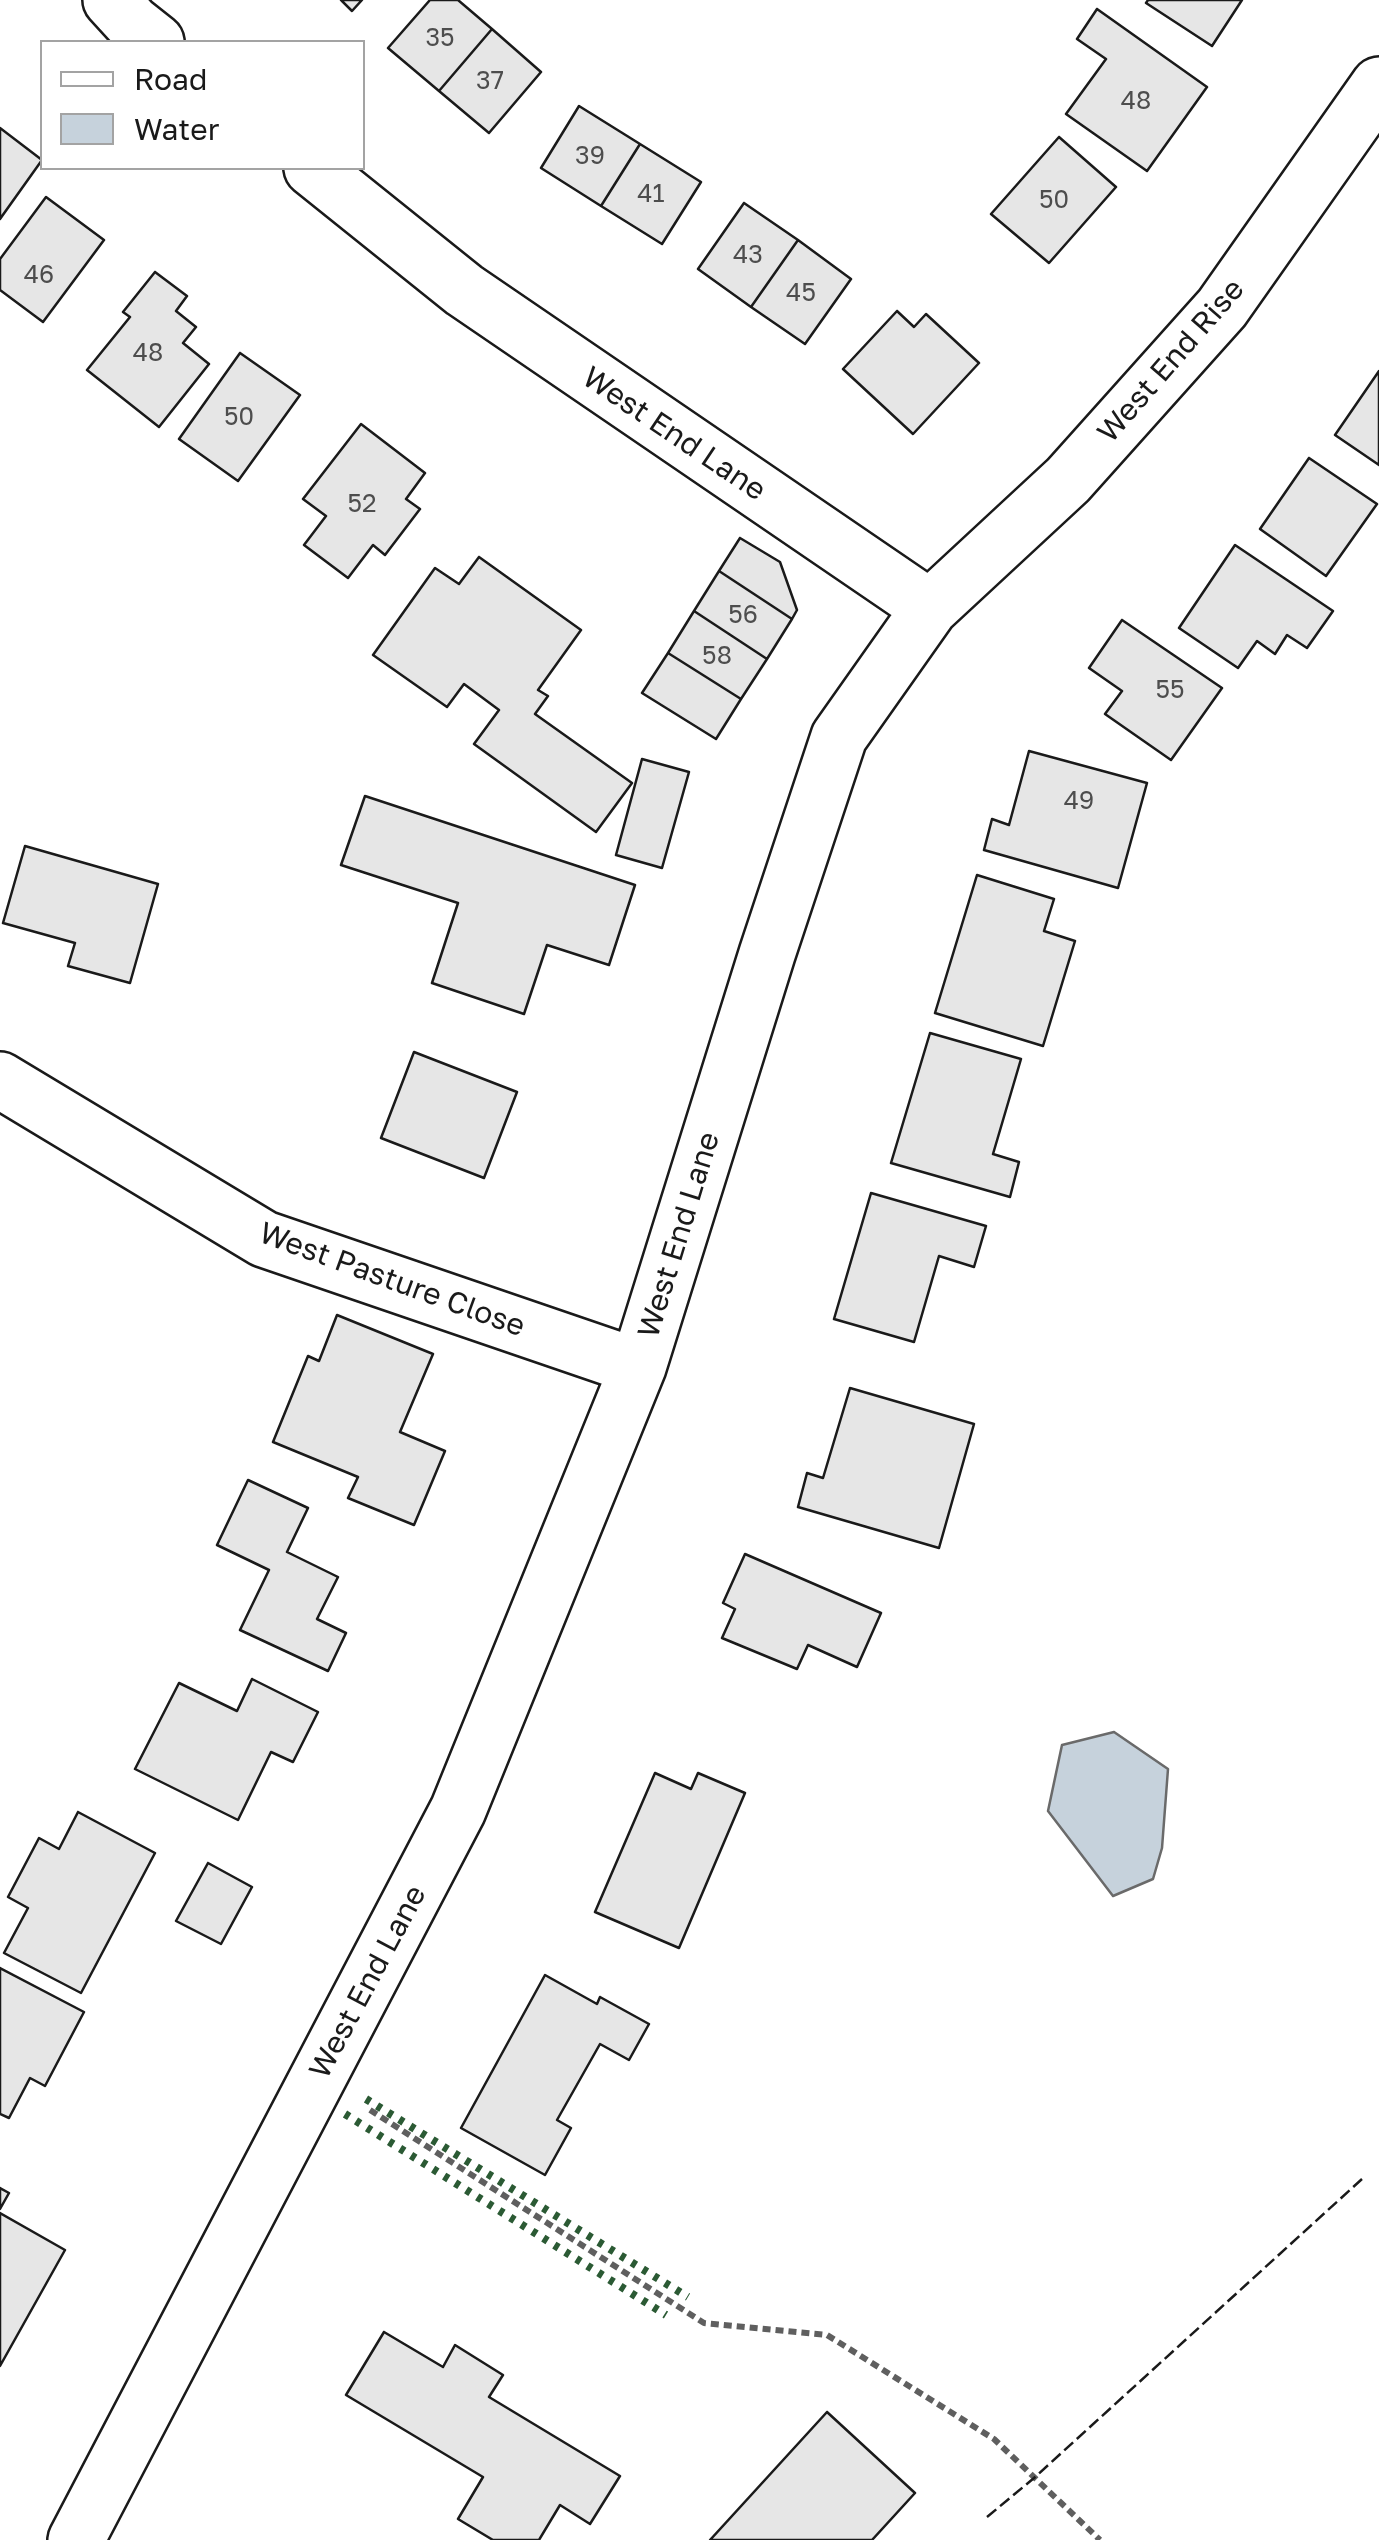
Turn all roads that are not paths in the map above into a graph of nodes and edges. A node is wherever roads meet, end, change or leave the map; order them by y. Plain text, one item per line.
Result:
1 (111, 0) edge
2 (153, 40) edge
3 (1379, 85) edge
4 (314, 170) edge
5 (930, 608) junction
6 (0, 1080) edge
7 (638, 1367) junction
8 (76, 2540) edge

1 - 2 street
3 - 5 street, West End Rise
4 - 5 street, West End Lane
5 - 7 street, West End Lane
6 - 7 street, West Pasture Close
7 - 8 street, West End Lane

